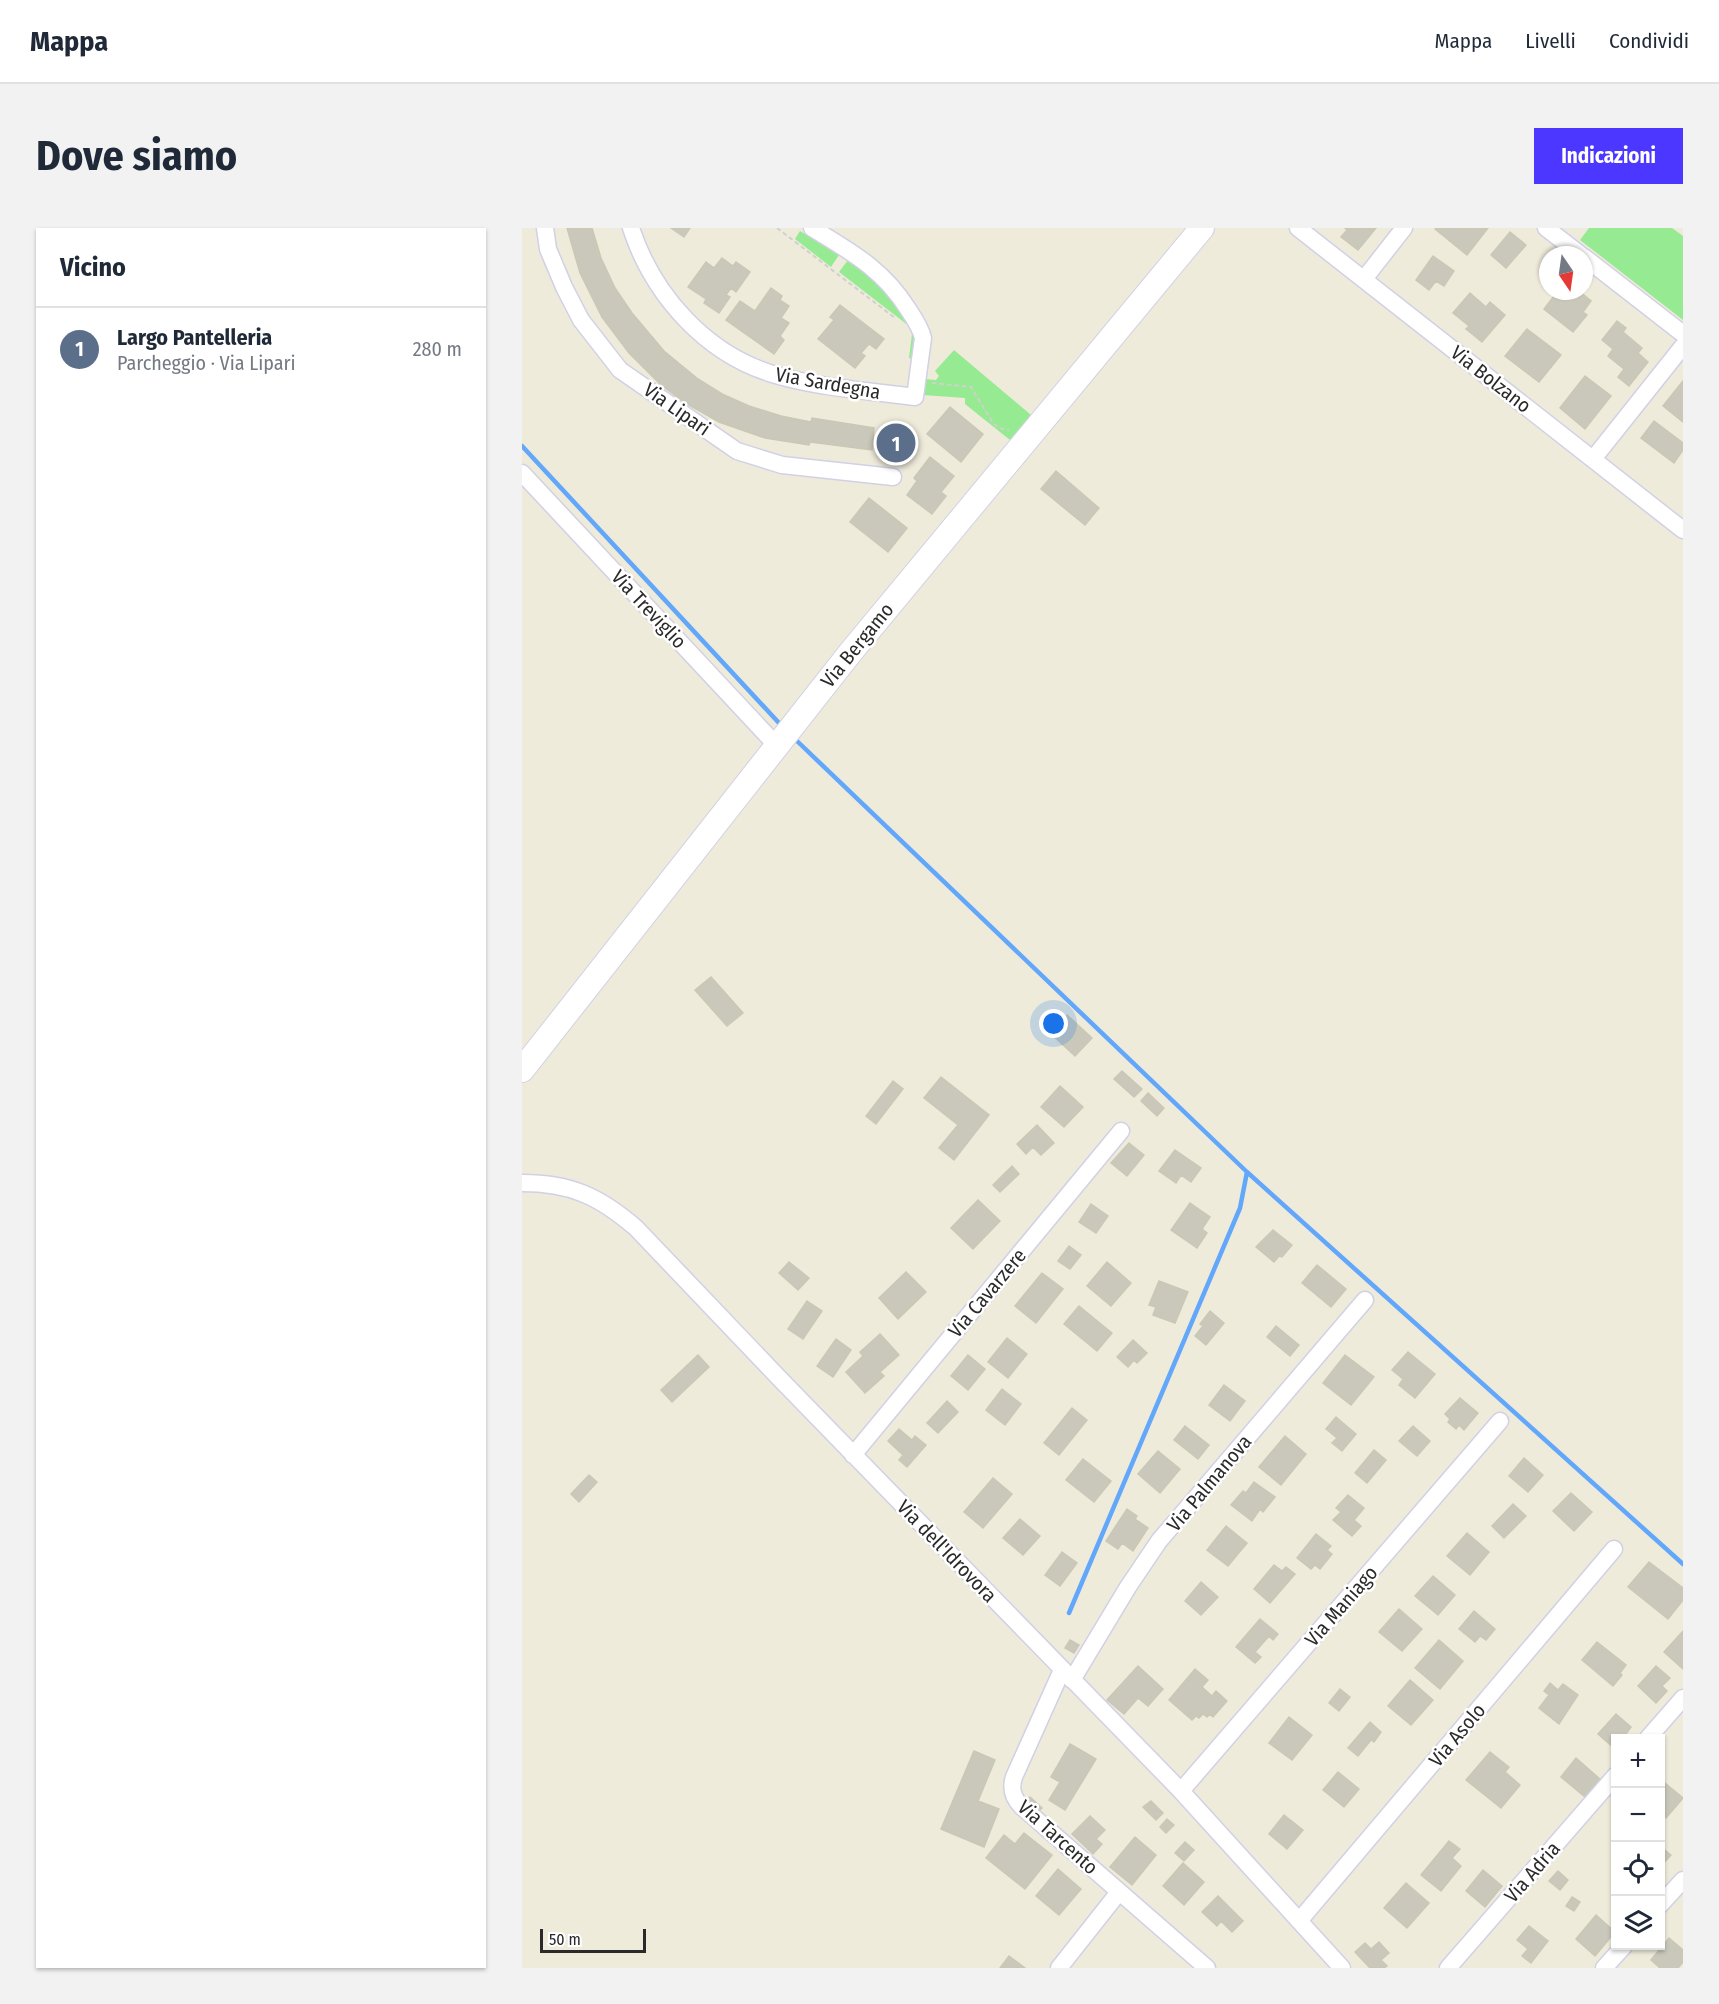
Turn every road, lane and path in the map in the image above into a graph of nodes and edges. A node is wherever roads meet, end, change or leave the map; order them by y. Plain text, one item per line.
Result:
1 (545, 228) edge
2 (631, 228) edge
3 (777, 228) edge
4 (812, 228) edge
5 (1202, 228) edge
6 (1298, 228) edge
7 (1404, 228) edge
8 (1546, 228) edge
9 (1570, 246) edge
10 (1593, 264) edge
11 (1364, 279) junction
12 (897, 320) dead end
13 (1683, 334) edge
14 (1683, 346) edge
15 (916, 389) junction
16 (1029, 437) junction
17 (1593, 459) junction
18 (522, 472) edge
19 (893, 477) dead end
20 (1683, 530) edge
21 (777, 746) junction
22 (522, 1070) edge
23 (1120, 1131) dead end
24 (522, 1183) edge
25 (1365, 1300) dead end
26 (1500, 1421) dead end
27 (854, 1455) junction
28 (1614, 1548) dead end
29 (1067, 1675) junction
30 (1683, 1698) edge
31 (1652, 1734) edge
32 (1611, 1781) edge
33 (1181, 1791) junction
34 (1683, 1880) edge
35 (1119, 1892) junction
36 (1665, 1900) edge
37 (1299, 1921) junction
38 (1620, 1950) edge
39 (1059, 1968) edge
40 (1207, 1968) edge
41 (1342, 1968) edge
42 (1448, 1968) edge
43 (1604, 1968) edge

1 - 19 street, Via Lipari
2 - 15 street, Via Sardegna
3 - 12 path
4 - 15 street
5 - 16 street, Via Bergamo
6 - 11 street, Via Bolzano
7 - 11 street
8 - 9 street
10 - 13 street
11 - 17 street, Via Bolzano
14 - 17 street
15 - 16 path
16 - 21 street, Via Bergamo
17 - 20 street, Via Bolzano
18 - 21 street, Via Treviglio
21 - 22 street, Via Bergamo
23 - 27 street, Via Cavarzere
24 - 27 street, Via dell'Idrovora
25 - 29 street, Via Palmanova
26 - 33 street, Via Maniago
27 - 29 street, Via dell'Idrovora
28 - 37 street, Via Asolo
29 - 33 street, Via dell'Idrovora
29 - 35 street, Via Tarcento
30 - 31 street
32 - 42 street, Via Adria
33 - 37 street, Via dell'Idrovora
34 - 36 street
35 - 39 street
35 - 40 street, Via Tarcento
37 - 41 street, Via dell'Idrovora
38 - 43 street

